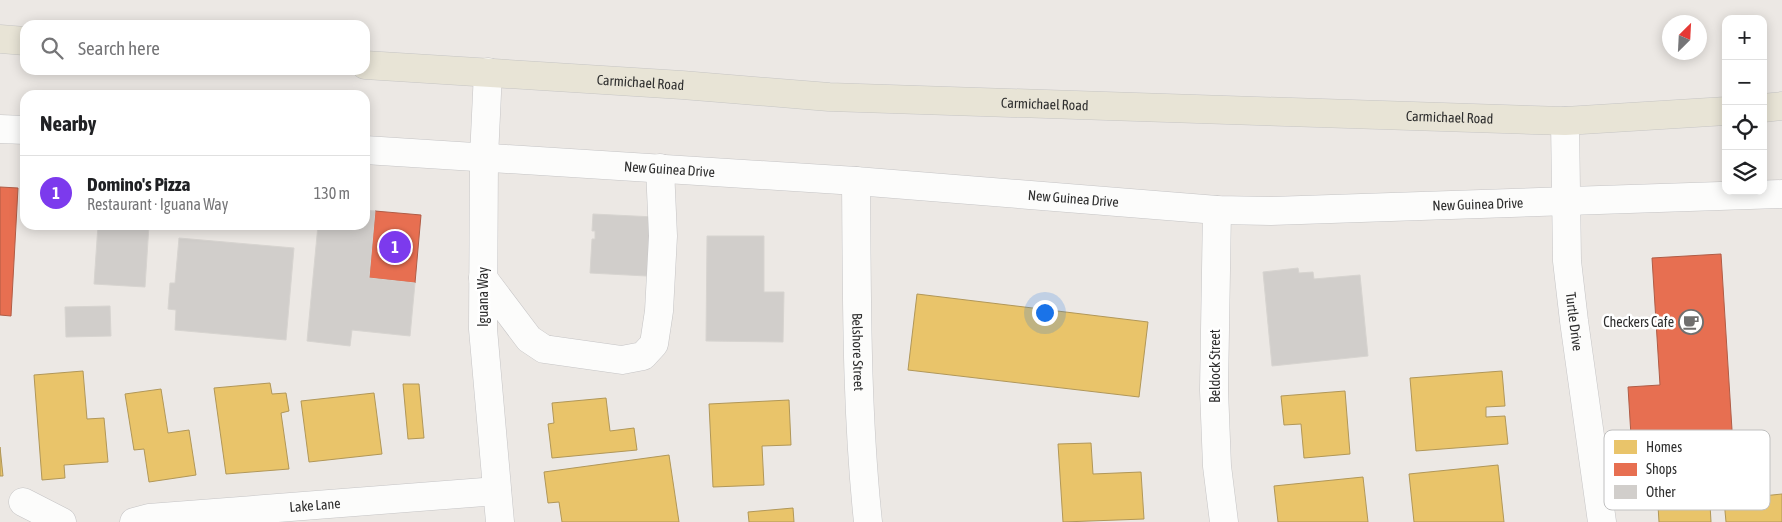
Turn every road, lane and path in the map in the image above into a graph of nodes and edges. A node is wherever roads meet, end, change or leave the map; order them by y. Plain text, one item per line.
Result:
1 (0, 40) edge
2 (20, 41) edge
3 (370, 65) edge
4 (488, 72) junction
5 (1782, 106) edge
6 (1767, 108) edge
7 (1722, 110) edge
8 (1565, 121) junction
9 (0, 129) edge
10 (20, 130) edge
11 (370, 150) edge
12 (484, 157) junction
13 (660, 168) junction
14 (856, 181) junction
15 (1782, 194) edge
16 (1565, 202) junction
17 (1217, 210) junction
18 (483, 278) junction
19 (497, 492) junction
20 (23, 502) dead end
21 (62, 522) edge
22 (134, 522) edge
23 (500, 522) edge
24 (868, 522) edge
25 (1224, 522) edge
26 (1602, 522) edge

1 - 2 main road
3 - 4 main road, Carmichael Road
4 - 8 main road, Carmichael Road
4 - 12 street, Iguana Way
5 - 6 main road
7 - 8 main road, Carmichael Road
8 - 16 street, Turtle Drive
9 - 10 street
11 - 12 street, New Guinea Drive
12 - 13 street, New Guinea Drive
12 - 18 street, Iguana Way
13 - 14 street, New Guinea Drive
13 - 18 street
14 - 17 street, New Guinea Drive
14 - 24 street, Belshore Street
15 - 16 street, New Guinea Drive
16 - 17 street, New Guinea Drive
16 - 26 street, Turtle Drive
17 - 25 street, Beldock Street
18 - 19 street, Iguana Way
19 - 22 street, Lake Lane
19 - 23 street, Iguana Way
20 - 21 street

